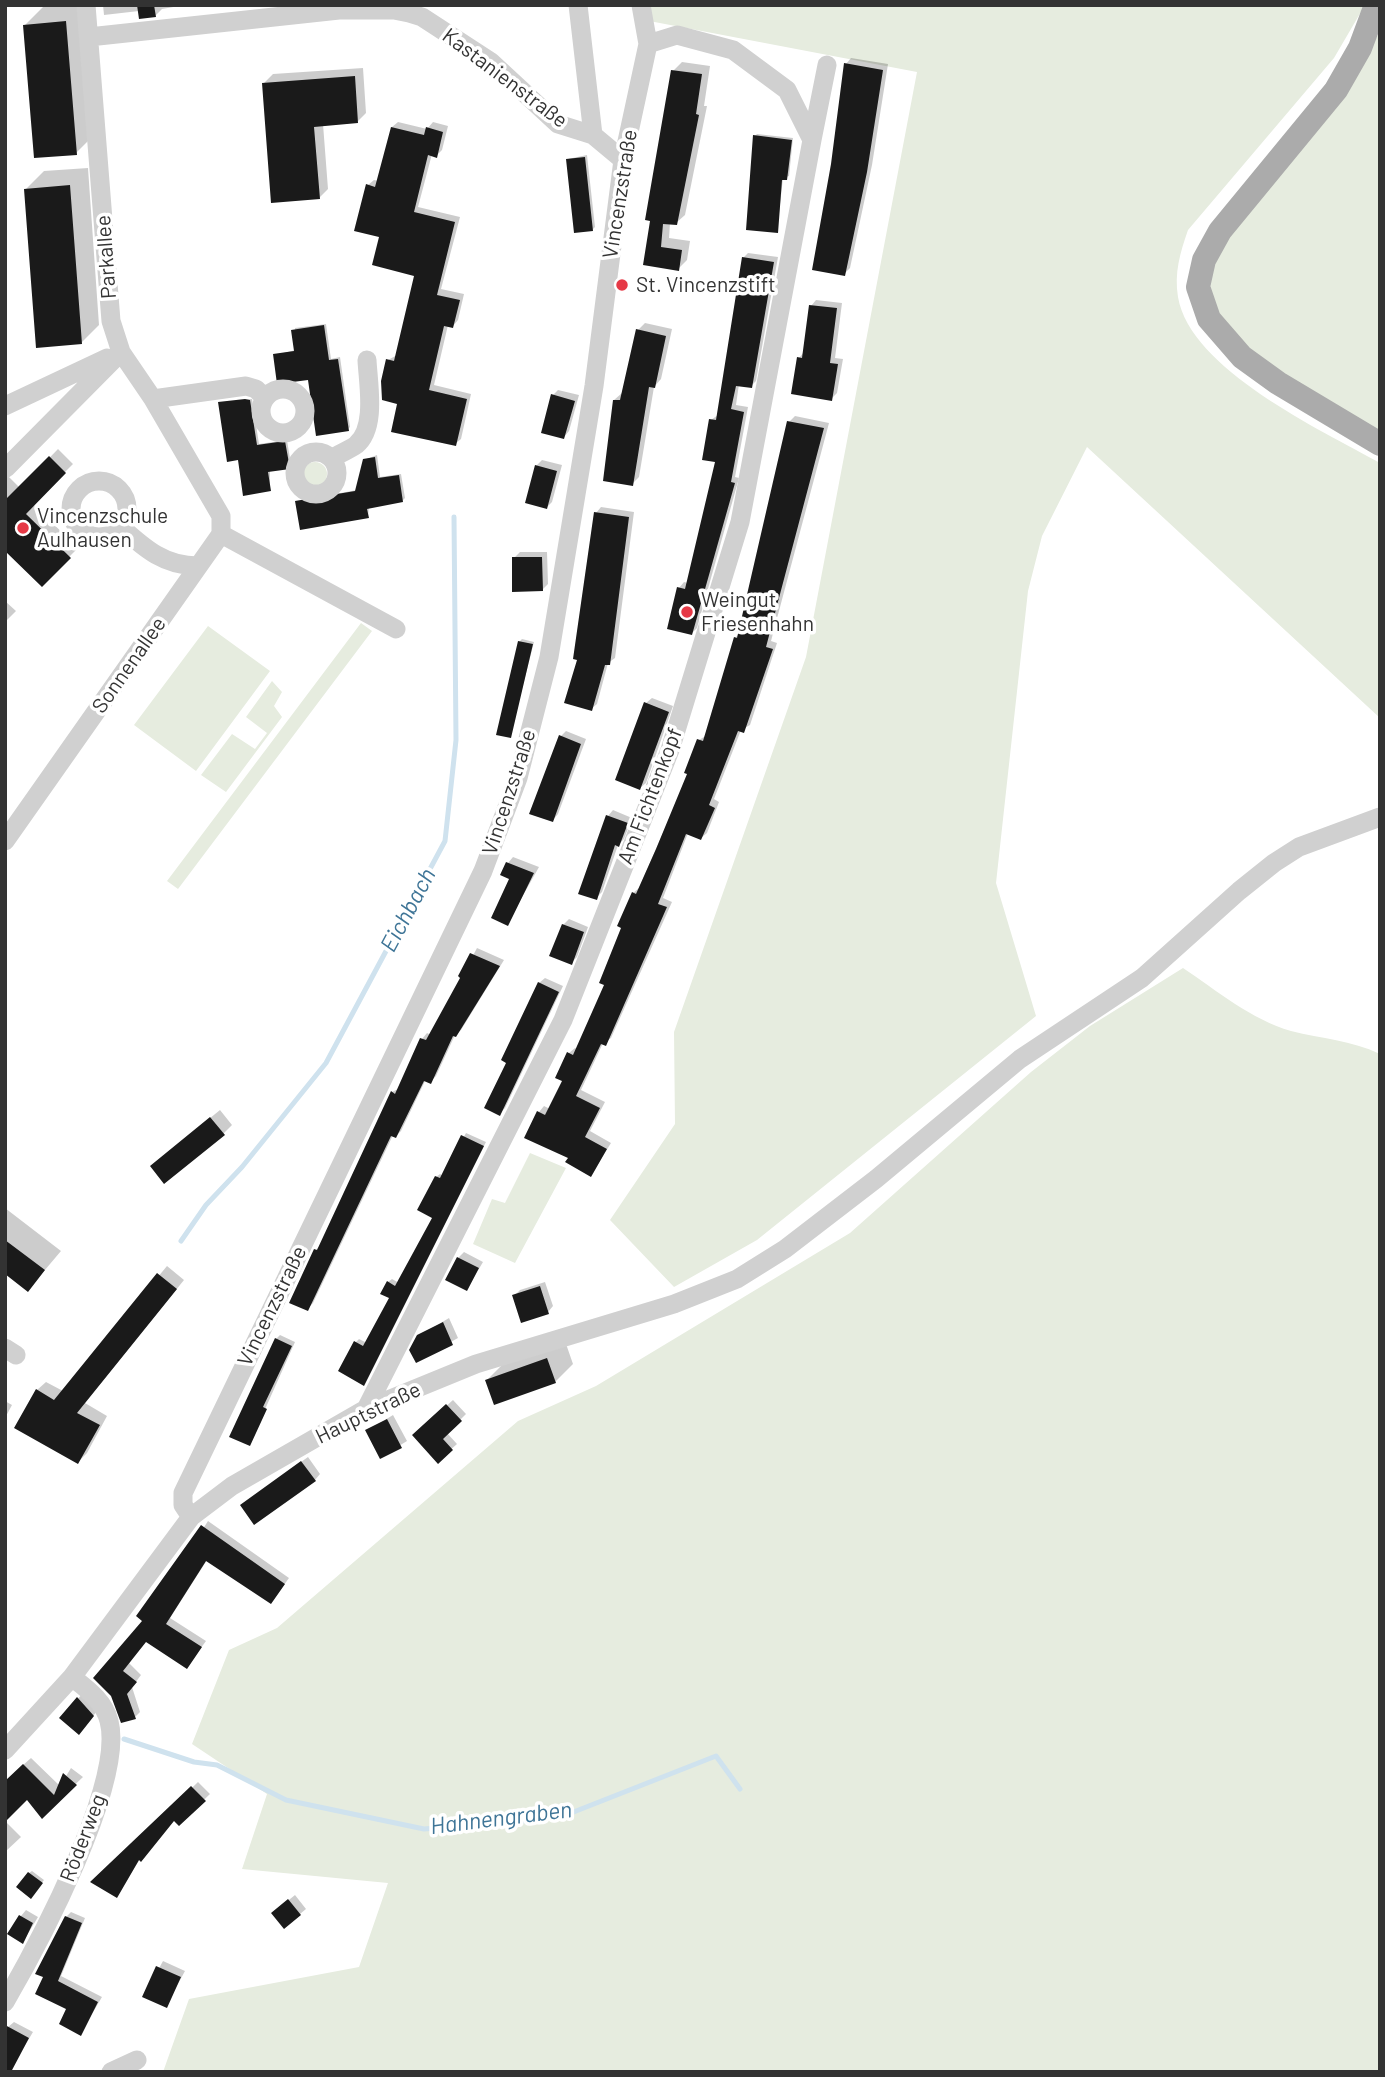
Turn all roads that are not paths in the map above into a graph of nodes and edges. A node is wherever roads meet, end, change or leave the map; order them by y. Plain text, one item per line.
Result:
1 (86, 5) edge
2 (578, 5) edge
3 (641, 5) edge
4 (1376, 5) edge
5 (328, 8) edge
6 (89, 37) junction
7 (648, 44) junction
8 (827, 65) dead end
9 (593, 135) junction
10 (812, 140) junction
11 (623, 160) junction
12 (121, 352) junction
13 (367, 360) dead end
14 (265, 398) junction
15 (153, 399) junction
16 (5, 406) edge
17 (301, 425) junction
18 (1380, 444) edge
19 (309, 453) junction
20 (332, 459) junction
21 (6, 468) edge
22 (121, 527) dead end
23 (221, 534) junction
24 (198, 566) junction
25 (396, 629) dead end
26 (1380, 817) edge
27 (5, 841) edge
28 (366, 1409) junction
29 (191, 1517) junction
30 (72, 1677) junction
31 (5, 1750) edge
32 (5, 2002) edge
33 (137, 2060) dead end
34 (111, 2072) edge

1 - 6 street, Parkallee
2 - 9 street
3 - 7 street, Vincenzstraße
4 - 18 main road
5 - 6 street, Kastanienstraße
5 - 9 street, Kastanienstraße
6 - 12 street, Parkallee
7 - 10 street
7 - 11 street, Vincenzstraße
8 - 10 street, Am Fichtenkopf
9 - 11 street, Kastanienstraße
10 - 28 street, Am Fichtenkopf
11 - 29 street, Vincenzstraße
12 - 15 street, Parkallee
12 - 16 street
12 - 21 street
13 - 20 street
14 - 15 street
14 - 17 street
14 - 17 street
15 - 23 street, Parkallee
17 - 19 street
19 - 20 street
19 - 20 street
22 - 24 street
23 - 24 street, Sonnenallee
23 - 25 street
24 - 27 street, Sonnenallee
26 - 28 street, Hauptstraße
28 - 29 street, Hauptstraße
29 - 30 street, Hauptstraße
30 - 31 street, Hauptstraße
30 - 32 street, Röderweg
33 - 34 street

